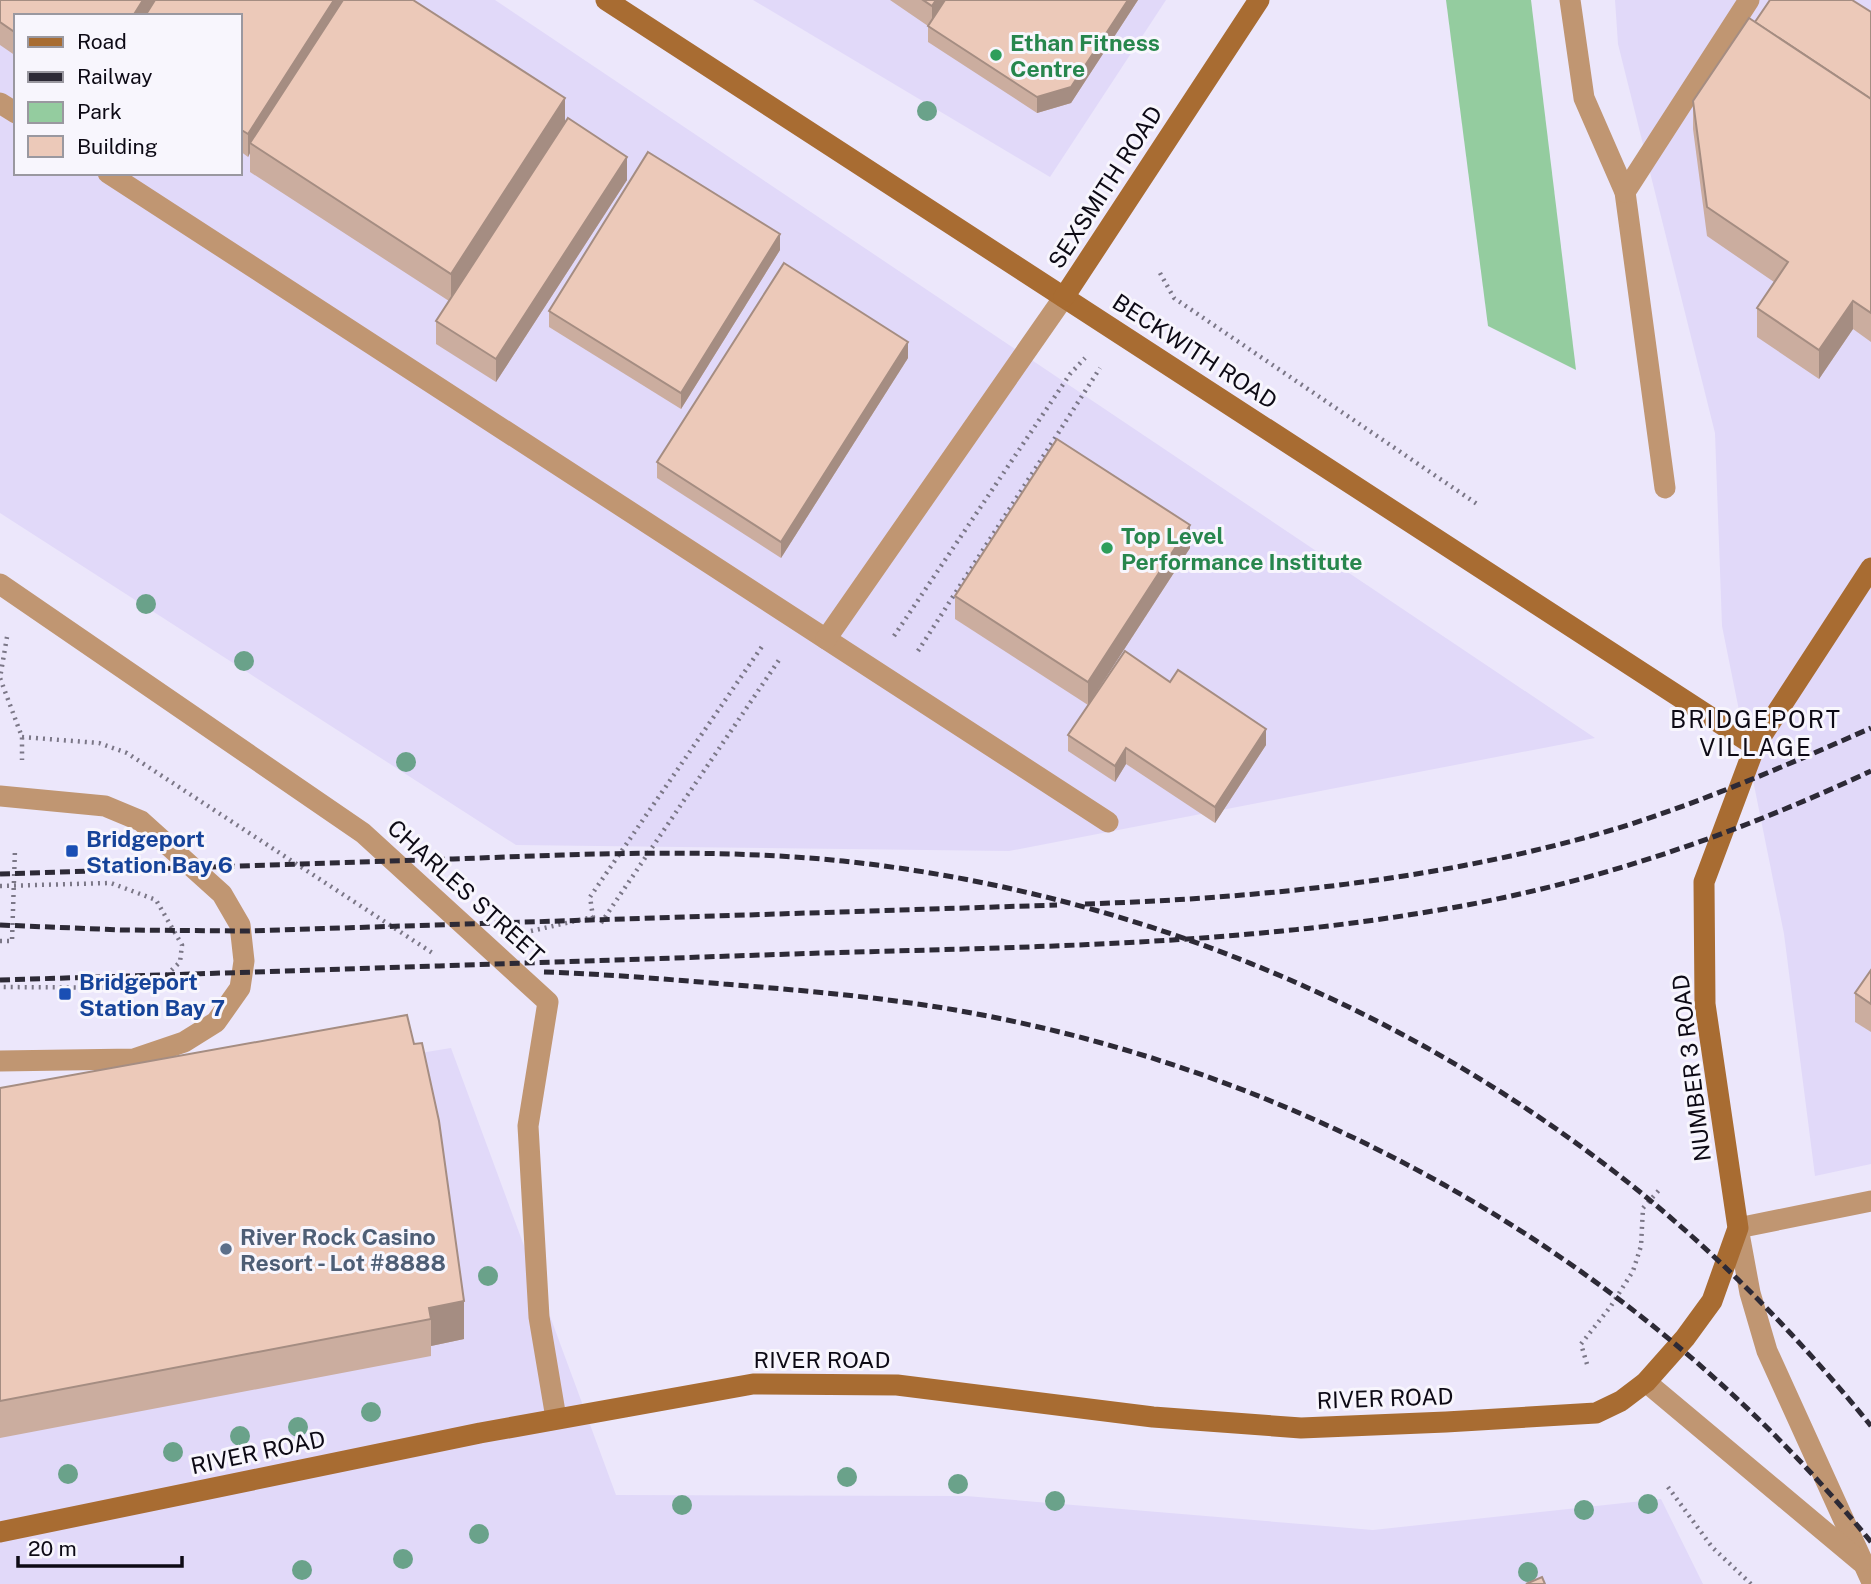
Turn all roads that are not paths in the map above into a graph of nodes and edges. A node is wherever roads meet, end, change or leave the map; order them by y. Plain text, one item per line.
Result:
1 (606, 0) edge
2 (1259, 0) edge
3 (1570, 0) edge
4 (1749, 0) edge
5 (111, 175) edge
6 (1625, 192) junction
7 (1064, 297) junction
8 (1665, 488) dead end
9 (1871, 568) edge
10 (7, 588) edge
11 (826, 639) junction
12 (1755, 746) junction
13 (0, 796) edge
14 (1108, 822) dead end
15 (0, 1061) edge
16 (1871, 1202) edge
17 (1738, 1228) junction
18 (1646, 1382) junction
19 (556, 1418) junction
20 (0, 1532) edge
21 (1868, 1573) edge

1 - 7 street, BECKWITH ROAD
2 - 7 street, SEXSMITH ROAD
3 - 6 street
4 - 6 street
5 - 11 street
6 - 8 street
7 - 11 street
7 - 12 street, BECKWITH ROAD
9 - 12 street, NUMBER 3 ROAD
10 - 19 street, CHARLES STREET
11 - 14 street
12 - 17 street, NUMBER 3 ROAD
13 - 15 street
16 - 17 street
17 - 18 street, RIVER ROAD
17 - 21 street, NUMBER 3 ROAD
18 - 19 street, RIVER ROAD
18 - 21 street
19 - 20 street, RIVER ROAD

